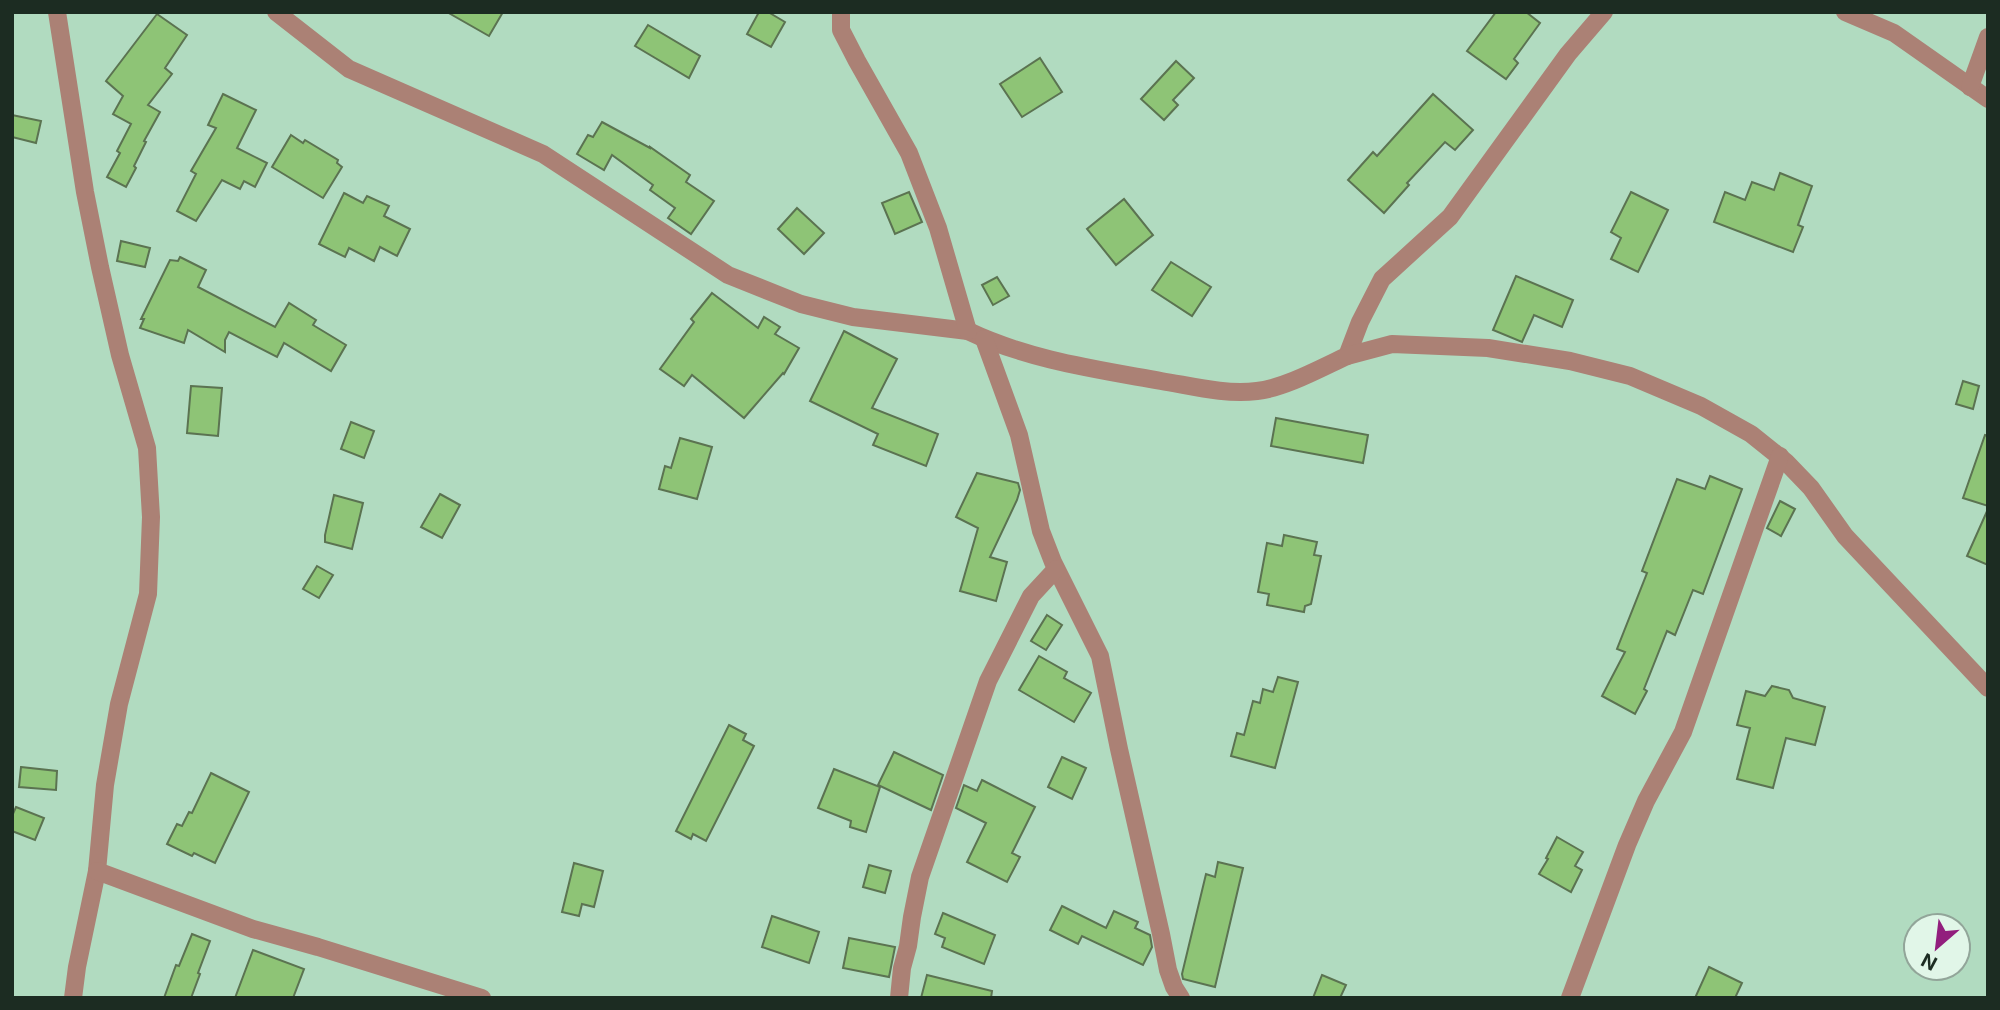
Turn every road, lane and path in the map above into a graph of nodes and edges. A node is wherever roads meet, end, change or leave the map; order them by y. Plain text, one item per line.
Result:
1 (57, 12) edge
2 (276, 12) edge
3 (841, 12) edge
4 (1604, 12) edge
5 (1845, 12) edge
6 (1988, 37) edge
7 (1970, 87) junction
8 (1988, 99) edge
9 (976, 335) junction
10 (1347, 356) junction
11 (1780, 457) junction
12 (1056, 569) junction
13 (1988, 688) edge
14 (97, 871) junction
15 (73, 998) edge
16 (482, 998) edge
17 (899, 998) edge
18 (1181, 998) edge
19 (1570, 998) edge

1 - 14 street
2 - 9 street
3 - 9 street
4 - 10 street
5 - 7 street
6 - 7 street
7 - 8 street
9 - 10 street
9 - 12 street
10 - 11 street
11 - 13 street
11 - 19 street
12 - 17 street
12 - 18 street
14 - 15 street
14 - 16 street

